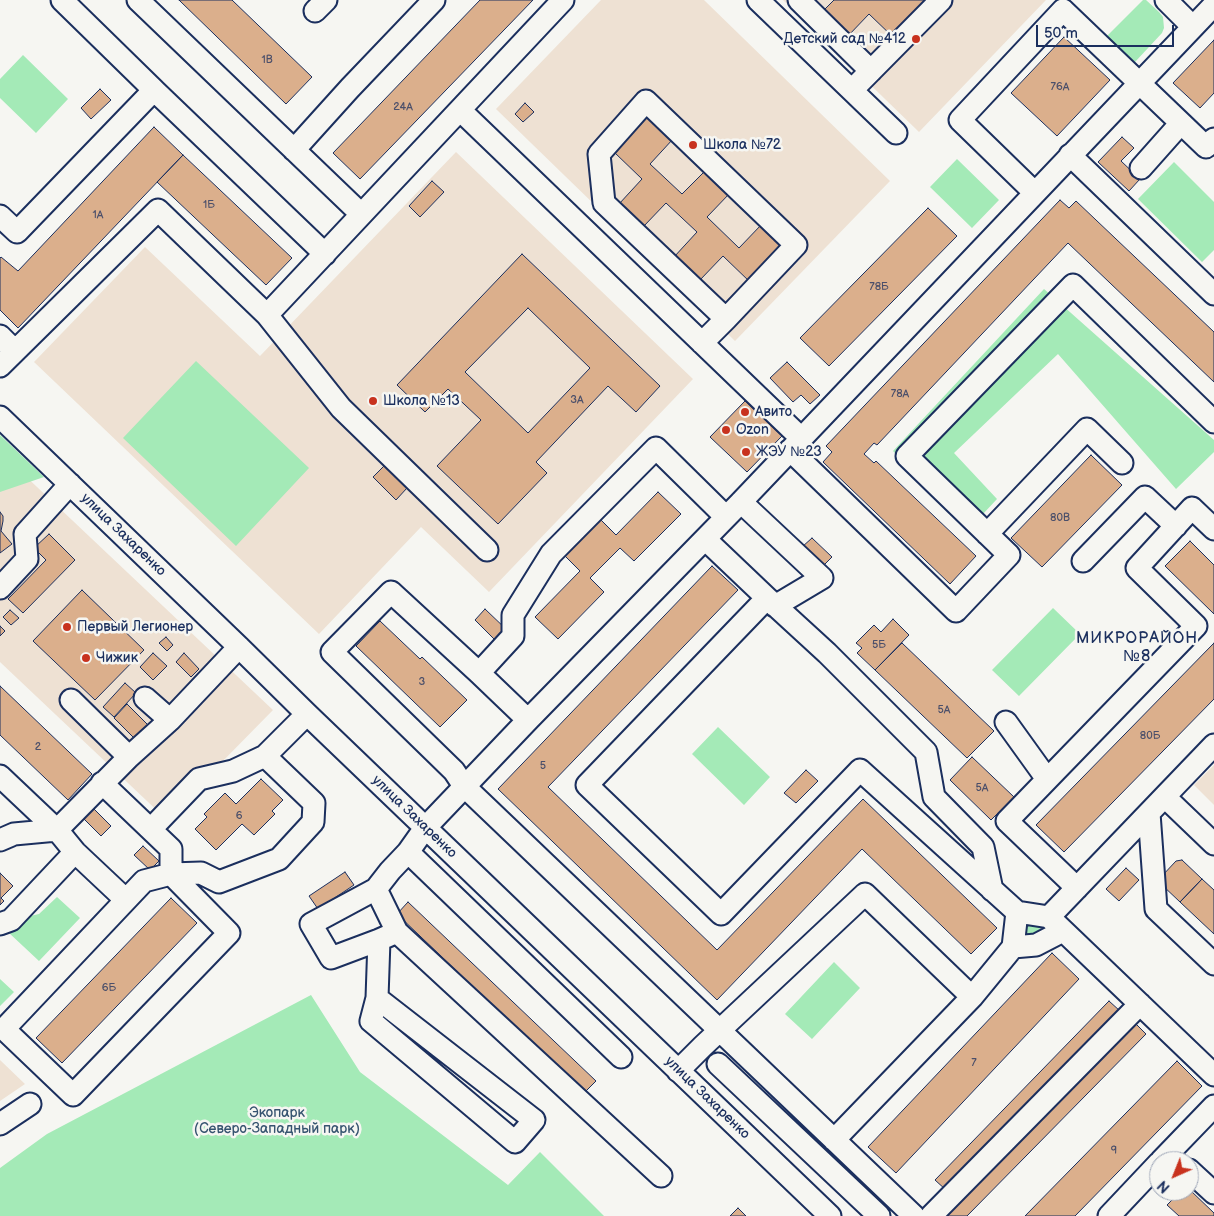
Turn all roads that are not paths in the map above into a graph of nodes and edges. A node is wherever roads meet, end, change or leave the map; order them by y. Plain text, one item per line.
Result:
1 (62, 0) edge
2 (138, 0) edge
3 (434, 0) edge
4 (563, 0) edge
5 (758, 0) edge
6 (799, 0) edge
7 (941, 0) edge
8 (1166, 0) edge
9 (1214, 5) edge
10 (1193, 27) junction
11 (871, 71) junction
12 (1140, 83) junction
13 (154, 90) junction
14 (852, 90) junction
15 (460, 110) junction
16 (1181, 123) junction
17 (896, 133) dead end
18 (1214, 138) edge
19 (294, 150) junction
20 (1070, 156) junction
21 (1141, 168) dead end
22 (1035, 193) junction
23 (360, 214) junction
24 (0, 216) edge
25 (325, 254) junction
26 (1214, 294) edge
27 (267, 315) junction
28 (726, 319) junction
29 (0, 336) edge
30 (702, 343) junction
31 (15, 351) junction
32 (0, 366) edge
33 (0, 417) edge
34 (1214, 422) edge
35 (796, 444) junction
36 (1122, 463) dead end
37 (70, 484) junction
38 (742, 502) junction
39 (726, 517) junction
40 (1176, 526) junction
41 (1214, 529) edge
42 (987, 534) junction
43 (705, 539) junction
44 (487, 550) dead end
45 (1083, 562) dead end
46 (0, 588) edge
47 (771, 602) junction
48 (239, 647) junction
49 (479, 673) junction
50 (145, 698) dead end
51 (71, 700) dead end
52 (307, 714) junction
53 (170, 720) junction
54 (528, 720) junction
55 (1006, 722) dead end
56 (1214, 746) edge
57 (265, 756) junction
58 (129, 757) junction
59 (0, 776) edge
60 (1047, 779) junction
61 (102, 783) junction
62 (464, 786) junction
63 (1165, 796) junction
64 (1149, 813) junction
65 (425, 828) junction
66 (151, 829) junction
67 (57, 830) junction
68 (0, 840) edge
69 (1214, 844) edge
70 (75, 852) junction
71 (408, 852) junction
72 (170, 874) junction
73 (1077, 888) junction
74 (376, 889) junction
75 (992, 890) junction
76 (126, 900) junction
77 (1017, 912) junction
78 (0, 924) edge
79 (1056, 924) junction
80 (388, 936) junction
81 (1013, 947) junction
82 (1214, 964) edge
83 (972, 997) junction
84 (377, 998) junction
85 (1140, 1004) junction
86 (720, 1030) junction
87 (621, 1057) dead end
88 (718, 1064) dead end
89 (678, 1071) junction
90 (1214, 1075) edge
91 (30, 1104) dead end
92 (1214, 1106) edge
93 (0, 1124) edge
94 (834, 1140) junction
95 (1174, 1151) edge
96 (661, 1176) dead end
97 (1149, 1177) edge
98 (1199, 1179) edge
99 (1214, 1193) edge
100 (830, 1216) edge
101 (879, 1216) edge
102 (914, 1216) edge
103 (931, 1216) edge
104 (1109, 1216) edge

1 - 13 street
2 - 19 street
3 - 19 street
4 - 15 street
5 - 14 street
6 - 11 street
7 - 11 street
8 - 10 street
9 - 10 street
10 - 12 street
11 - 14 street
12 - 16 street
12 - 20 street
12 - 22 street
13 - 24 street
13 - 25 street
14 - 17 street
15 - 23 street
15 - 30 street
16 - 18 street
16 - 21 street
19 - 23 street
20 - 22 street
20 - 26 street
22 - 35 street
23 - 25 street
25 - 27 street
27 - 31 street
27 - 44 street
28 - 28 street
28 - 30 street
29 - 31 street
30 - 35 street
31 - 32 street
33 - 37 street, улица Захаренко
34 - 42 street
35 - 38 street
35 - 42 street
36 - 42 street
37 - 46 street
37 - 48 street, улица Захаренко
38 - 39 street
38 - 47 street
39 - 43 street
39 - 49 street
40 - 41 street
40 - 45 street
40 - 60 street
43 - 47 street
43 - 54 street
47 - 75 street
47 - 75 street
48 - 52 street, улица Захаренко
48 - 53 street
49 - 54 street
49 - 62 street
50 - 53 street
51 - 58 street
52 - 57 street
52 - 65 street, улица Захаренко
53 - 58 street
54 - 62 street
55 - 60 street
56 - 63 street
57 - 66 street
57 - 72 street
58 - 61 street
59 - 67 street
60 - 73 street
61 - 66 street
61 - 67 street
62 - 65 street
62 - 86 street
63 - 64 street
63 - 69 street
64 - 73 street
64 - 82 street
65 - 71 street
65 - 89 street, улица Захаренко
66 - 72 street
67 - 68 street
67 - 70 street
70 - 76 street
70 - 78 street
71 - 74 street
71 - 87 street
72 - 76 street
72 - 76 street
73 - 79 street
74 - 80 street
74 - 80 street
75 - 77 street
77 - 79 street
77 - 81 street
79 - 81 street
79 - 85 street
80 - 84 street
80 - 96 street
81 - 83 street
83 - 86 street
83 - 94 street
84 - 84 street
85 - 90 street
85 - 103 street
86 - 89 street
86 - 94 street
88 - 101 street
89 - 100 street, улица Захаренко
91 - 93 street
92 - 95 street
94 - 102 street
97 - 104 street
98 - 99 street

